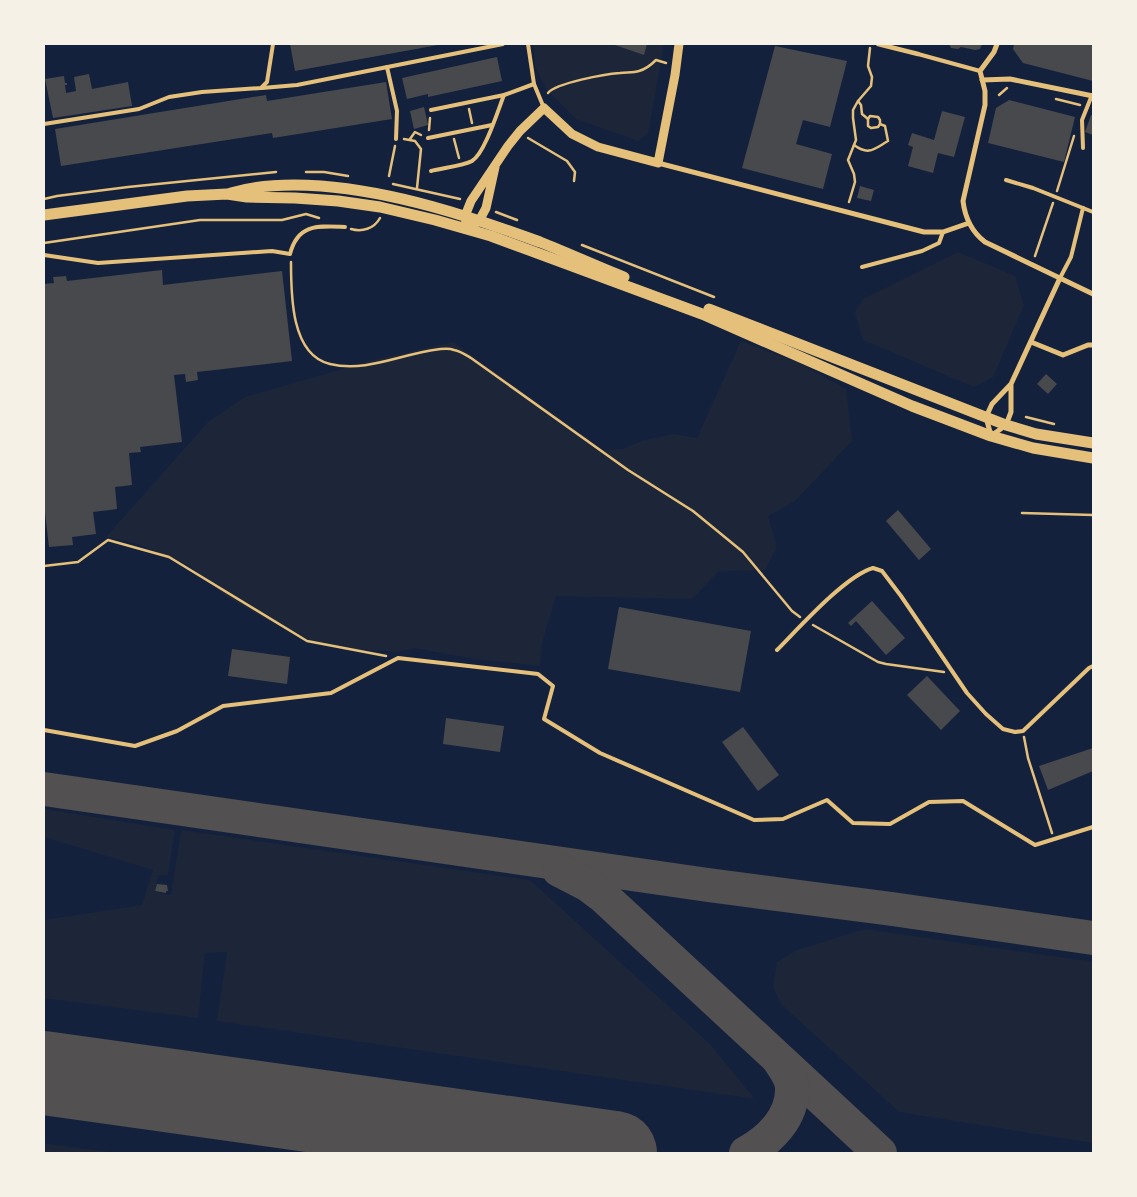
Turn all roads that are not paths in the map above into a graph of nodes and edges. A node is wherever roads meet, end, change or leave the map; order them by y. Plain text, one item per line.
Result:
1 (273, 44) edge
2 (503, 44) edge
3 (528, 44) edge
4 (679, 44) edge
5 (878, 44) edge
6 (997, 44) edge
7 (918, 54) joint
8 (387, 67) junction
9 (980, 71) junction
10 (982, 80) junction
11 (534, 84) junction
12 (261, 88) junction
13 (504, 95) junction
14 (1093, 96) edge
15 (544, 108) junction
16 (431, 110) road end
17 (44, 124) edge
18 (492, 125) junction
19 (428, 138) road end
20 (396, 139) road end
21 (1083, 148) dead end
22 (658, 163) junction
23 (495, 167) junction
24 (431, 171) dead end
25 (1006, 180) dead end
26 (226, 194) junction
27 (1083, 208) junction
28 (1093, 212) edge
29 (44, 215) edge
30 (465, 216) junction
31 (479, 221) junction
32 (969, 223) junction
33 (345, 227) road end
34 (467, 229) junction
35 (942, 232) junction
36 (44, 255) edge
37 (862, 267) dead end
38 (1060, 278) junction
39 (1093, 294) edge
40 (1031, 342) junction
41 (1093, 345) edge
42 (1011, 384) junction
43 (986, 418) junction
44 (1006, 426) junction
45 (991, 436) junction
46 (1093, 443) edge
47 (1093, 458) edge
48 (777, 650) dead end
49 (1093, 666) edge
50 (44, 730) edge
51 (1093, 827) edge

1 - 12 lane
2 - 8 lane
3 - 11 lane
4 - 22 street
5 - 7 street
6 - 9 street
7 - 9 lane
8 - 12 lane
8 - 20 lane
9 - 10 street
10 - 14 street
10 - 32 street
11 - 13 lane
11 - 15 lane
12 - 17 lane
13 - 16 lane
13 - 18 lane
14 - 21 lane
15 - 22 street
15 - 23 street
18 - 19 lane
18 - 24 lane
22 - 35 street
23 - 30 street
23 - 31 street
25 - 27 lane
26 - 29 main road
26 - 30 main road
26 - 34 main road
27 - 28 lane
27 - 38 lane
30 - 31 main road
30 - 34 street
31 - 34 street
31 - 43 main road
32 - 35 street
32 - 38 street
33 - 36 lane
34 - 45 main road
35 - 37 lane
38 - 39 street
38 - 40 street
40 - 41 street
40 - 42 street
42 - 43 street
42 - 44 street
43 - 44 main road
43 - 45 street
44 - 45 street
44 - 46 main road
45 - 47 main road
48 - 49 lane
50 - 51 lane

